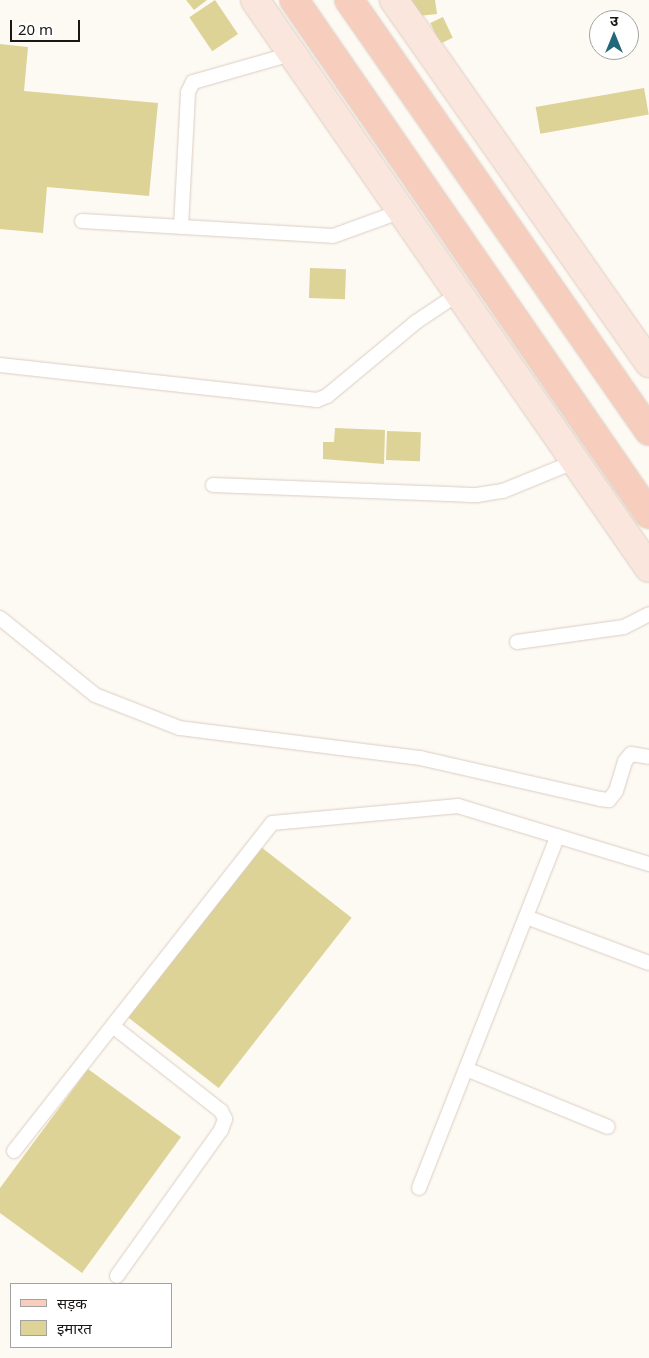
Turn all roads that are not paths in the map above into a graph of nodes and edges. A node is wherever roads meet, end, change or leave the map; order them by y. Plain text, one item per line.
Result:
1 (255, 0) edge
2 (294, 0) edge
3 (349, 0) edge
4 (394, 0) edge
5 (290, 54) junction
6 (399, 212) junction
7 (82, 221) dead end
8 (181, 227) junction
9 (458, 294) junction
10 (649, 363) edge
11 (0, 365) edge
12 (649, 431) edge
13 (576, 462) junction
14 (213, 485) dead end
15 (649, 514) edge
16 (649, 568) edge
17 (649, 614) edge
18 (0, 618) edge
19 (517, 642) dead end
20 (649, 757) edge
21 (558, 836) junction
22 (649, 864) edge
23 (526, 916) junction
24 (649, 963) edge
25 (114, 1027) junction
26 (466, 1069) junction
27 (608, 1127) dead end
28 (14, 1151) dead end
29 (419, 1188) dead end
30 (117, 1276) dead end

1 - 5 street
2 - 15 main road
3 - 12 main road
4 - 10 street
5 - 6 street
5 - 8 lane
6 - 8 lane
6 - 9 street
7 - 8 lane
9 - 11 lane
9 - 13 street
13 - 14 lane
13 - 16 street
17 - 19 lane
18 - 20 lane
21 - 22 lane
21 - 23 lane
21 - 25 lane
23 - 24 lane
23 - 26 lane
25 - 28 lane
25 - 30 lane
26 - 27 lane
26 - 29 lane

